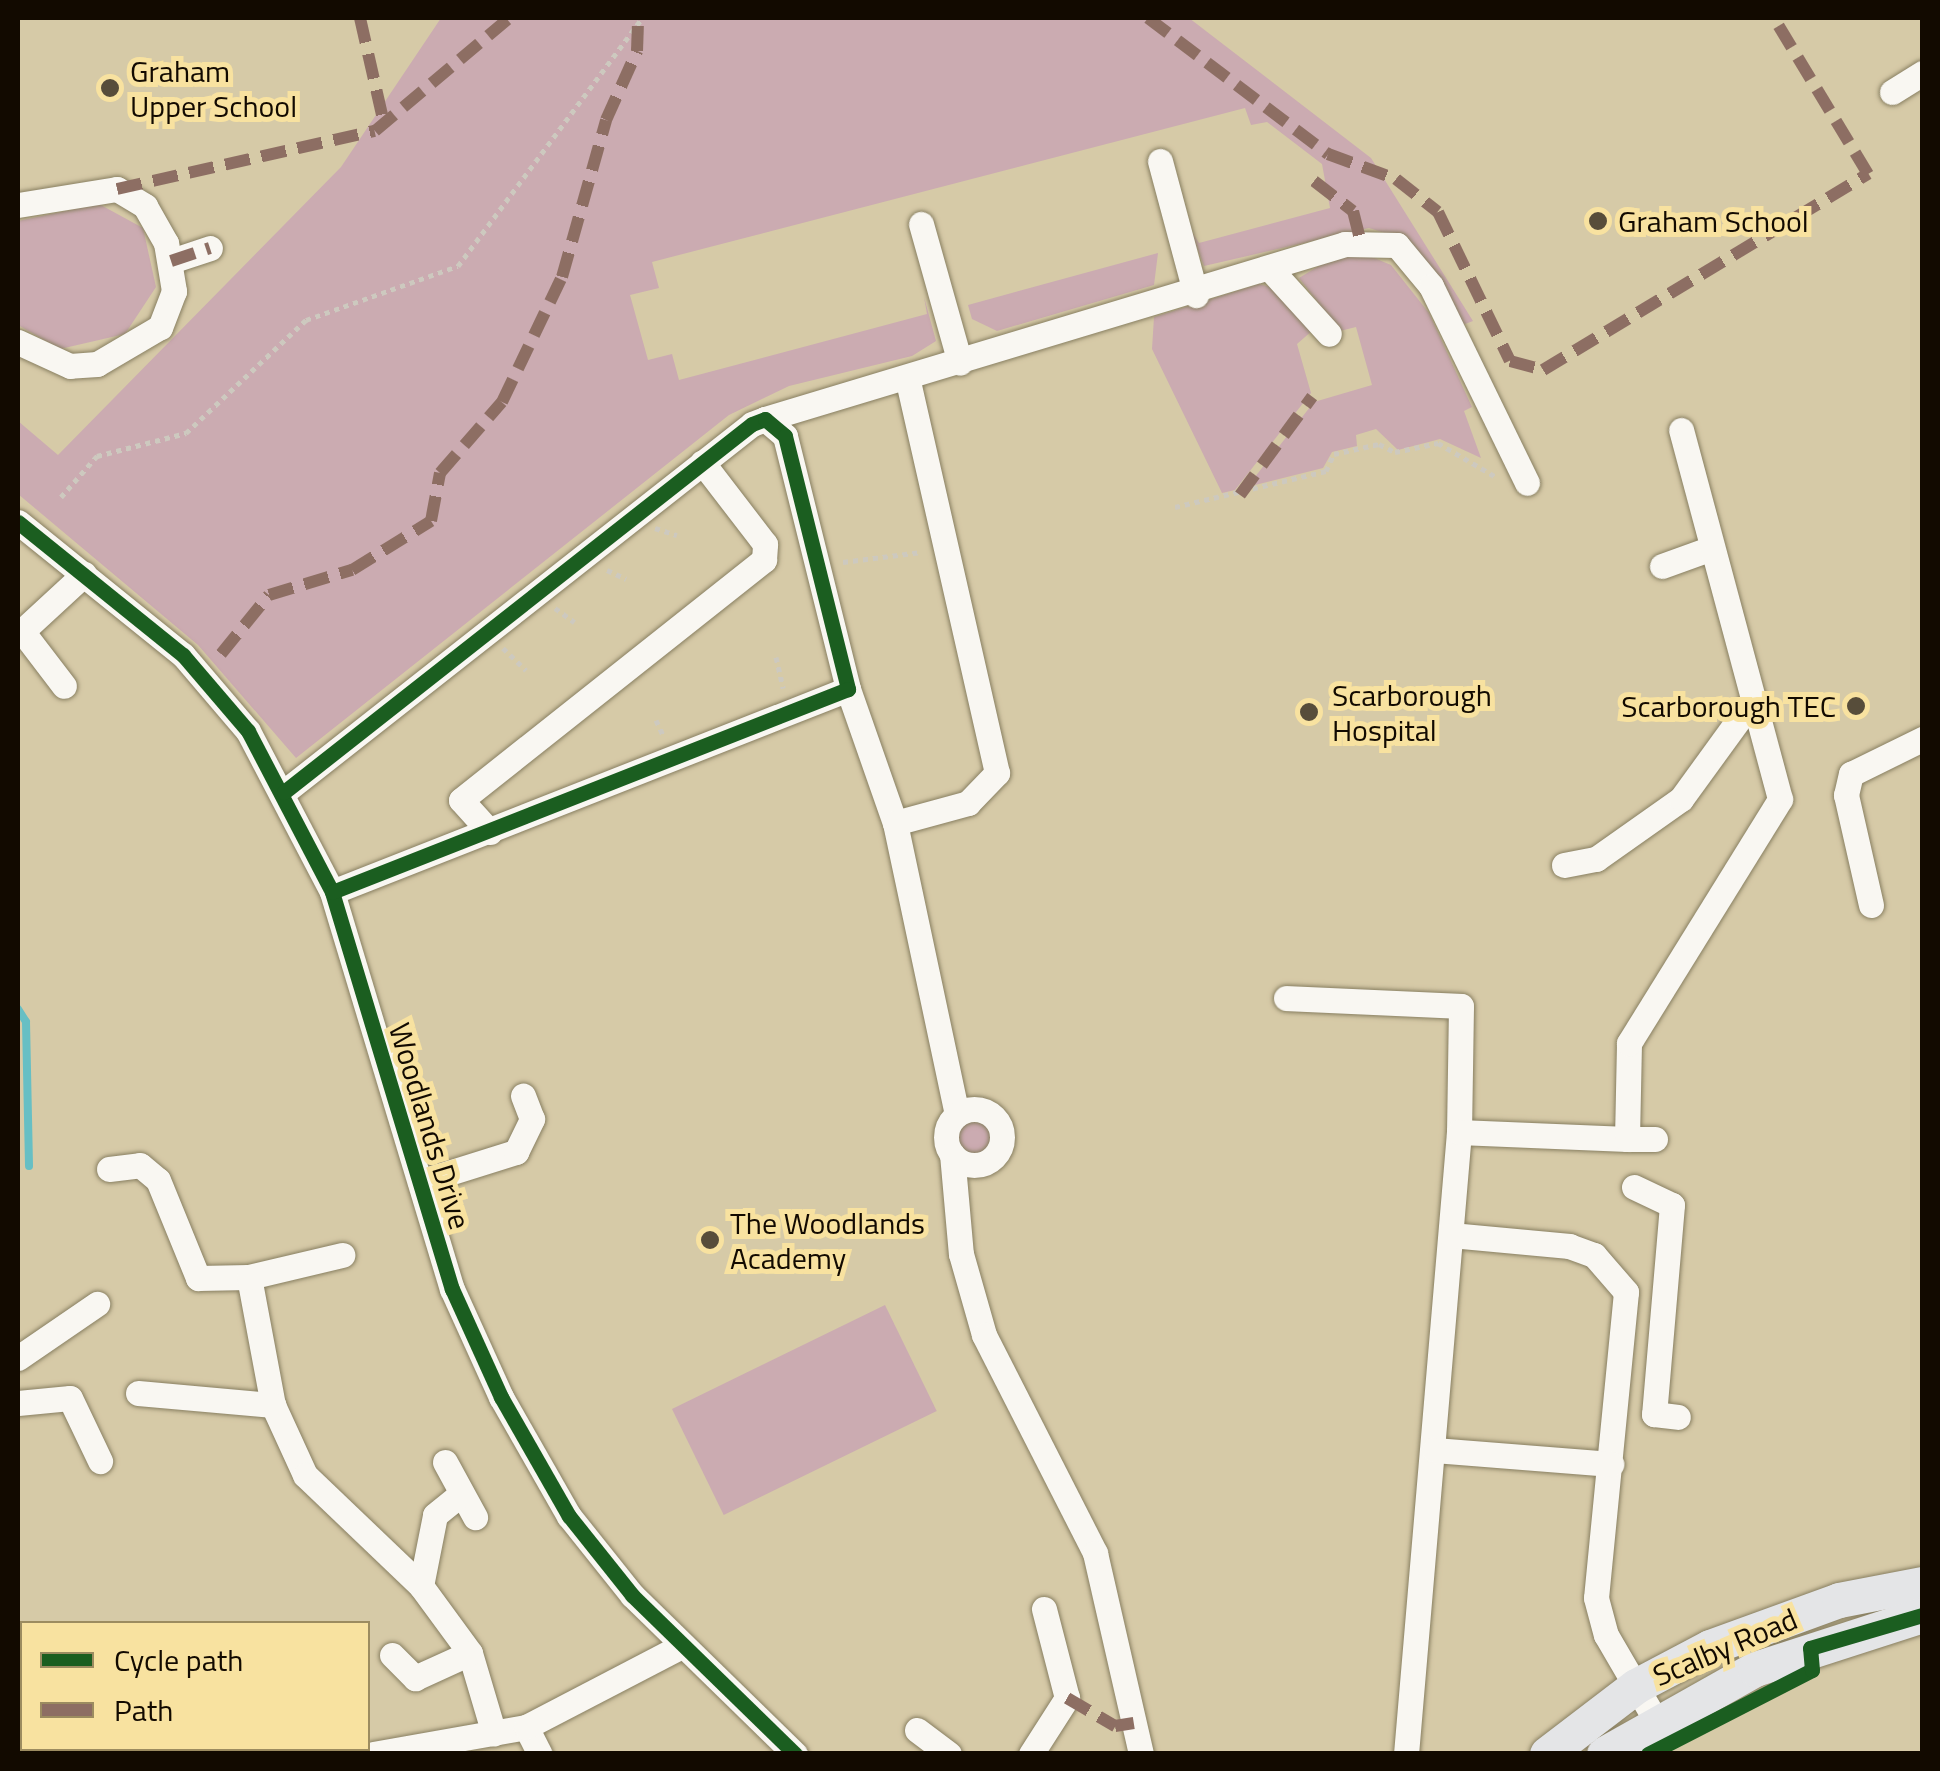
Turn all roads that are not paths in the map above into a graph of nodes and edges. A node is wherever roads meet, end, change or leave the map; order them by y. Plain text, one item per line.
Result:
1 (1922, 73) edge
2 (1892, 92) dead end
3 (1160, 161) dead end
4 (18, 205) edge
5 (921, 224) dead end
6 (210, 248) dead end
7 (171, 261) junction
8 (1270, 270) junction
9 (1196, 295) junction
10 (1329, 334) dead end
11 (18, 342) edge
12 (960, 363) junction
13 (908, 378) junction
14 (765, 419) junction
15 (1680, 430) dead end
16 (702, 462) junction
17 (1519, 485) road end
18 (18, 522) edge
19 (1712, 548) junction
20 (1662, 566) dead end
21 (84, 574) junction
22 (20, 633) edge
23 (64, 686) dead end
24 (848, 689) junction
25 (1753, 700) junction
26 (1922, 740) edge
27 (284, 792) junction
28 (895, 823) junction
29 (490, 832) junction
30 (1564, 865) dead end
31 (332, 892) junction
32 (1871, 905) dead end
33 (1286, 998) dead end
34 (523, 1096) dead end
35 (958, 1114) junction
36 (1459, 1132) junction
37 (1627, 1139) junction
38 (1655, 1139) dead end
39 (952, 1154) junction
40 (109, 1168) dead end
41 (420, 1182) junction
42 (1634, 1186) dead end
43 (1451, 1235) junction
44 (342, 1255) dead end
45 (249, 1277) junction
46 (97, 1304) dead end
47 (18, 1358) edge
48 (138, 1393) dead end
49 (18, 1403) edge
50 (273, 1405) junction
51 (1678, 1417) dead end
52 (1434, 1450) junction
53 (100, 1461) dead end
54 (444, 1462) dead end
55 (1611, 1464) junction
56 (461, 1494) junction
57 (475, 1517) dead end
58 (1922, 1584) edge
59 (421, 1586) junction
60 (1044, 1609) dead end
61 (1922, 1615) edge
62 (680, 1647) junction
63 (470, 1653) junction
64 (392, 1655) dead end
65 (1636, 1686) junction
66 (1656, 1722) junction
67 (526, 1727) junction
68 (917, 1730) dead end
69 (494, 1734) junction
70 (373, 1754) edge
71 (540, 1754) edge
72 (795, 1754) edge
73 (948, 1754) edge
74 (1031, 1754) edge
75 (1140, 1754) edge
76 (1406, 1754) edge
77 (1547, 1754) edge
78 (1604, 1754) edge

1 - 2 street
3 - 9 street
4 - 7 street
5 - 12 street
6 - 7 street
7 - 11 street
8 - 9 street
8 - 10 street
8 - 17 street
9 - 12 street
12 - 13 street
13 - 14 street
13 - 28 street
14 - 16 street
14 - 24 street
15 - 19 street
16 - 27 street
16 - 29 street
18 - 21 street, Woodlands Drive
19 - 20 street
19 - 25 street
21 - 22 street
21 - 27 street, Woodlands Drive
22 - 23 street
24 - 28 street
24 - 29 street
25 - 30 street
25 - 37 street
26 - 32 street
27 - 31 street, Woodlands Drive
28 - 35 street
29 - 31 street
31 - 41 street, Woodlands Drive
33 - 36 street
34 - 41 street
35 - 39 street
35 - 39 street
36 - 37 street
36 - 43 street
37 - 38 street
39 - 75 street
40 - 45 street
41 - 62 street, Woodlands Drive
42 - 51 street
43 - 52 street
43 - 55 street
44 - 45 street
45 - 50 street
46 - 47 street
48 - 50 street
49 - 53 street
50 - 59 street
52 - 55 street
52 - 76 street
54 - 56 street
55 - 65 street
56 - 57 street
56 - 59 street
58 - 65 highway, Scalby Road
59 - 63 street
60 - 74 street
61 - 66 highway, Scalby Road
62 - 67 street
62 - 72 street, Woodlands Drive
63 - 64 street
63 - 69 street
65 - 66 street
65 - 77 highway, Scalby Road
66 - 78 highway, Scalby Road
67 - 69 street
67 - 71 street
68 - 73 street
69 - 70 street

